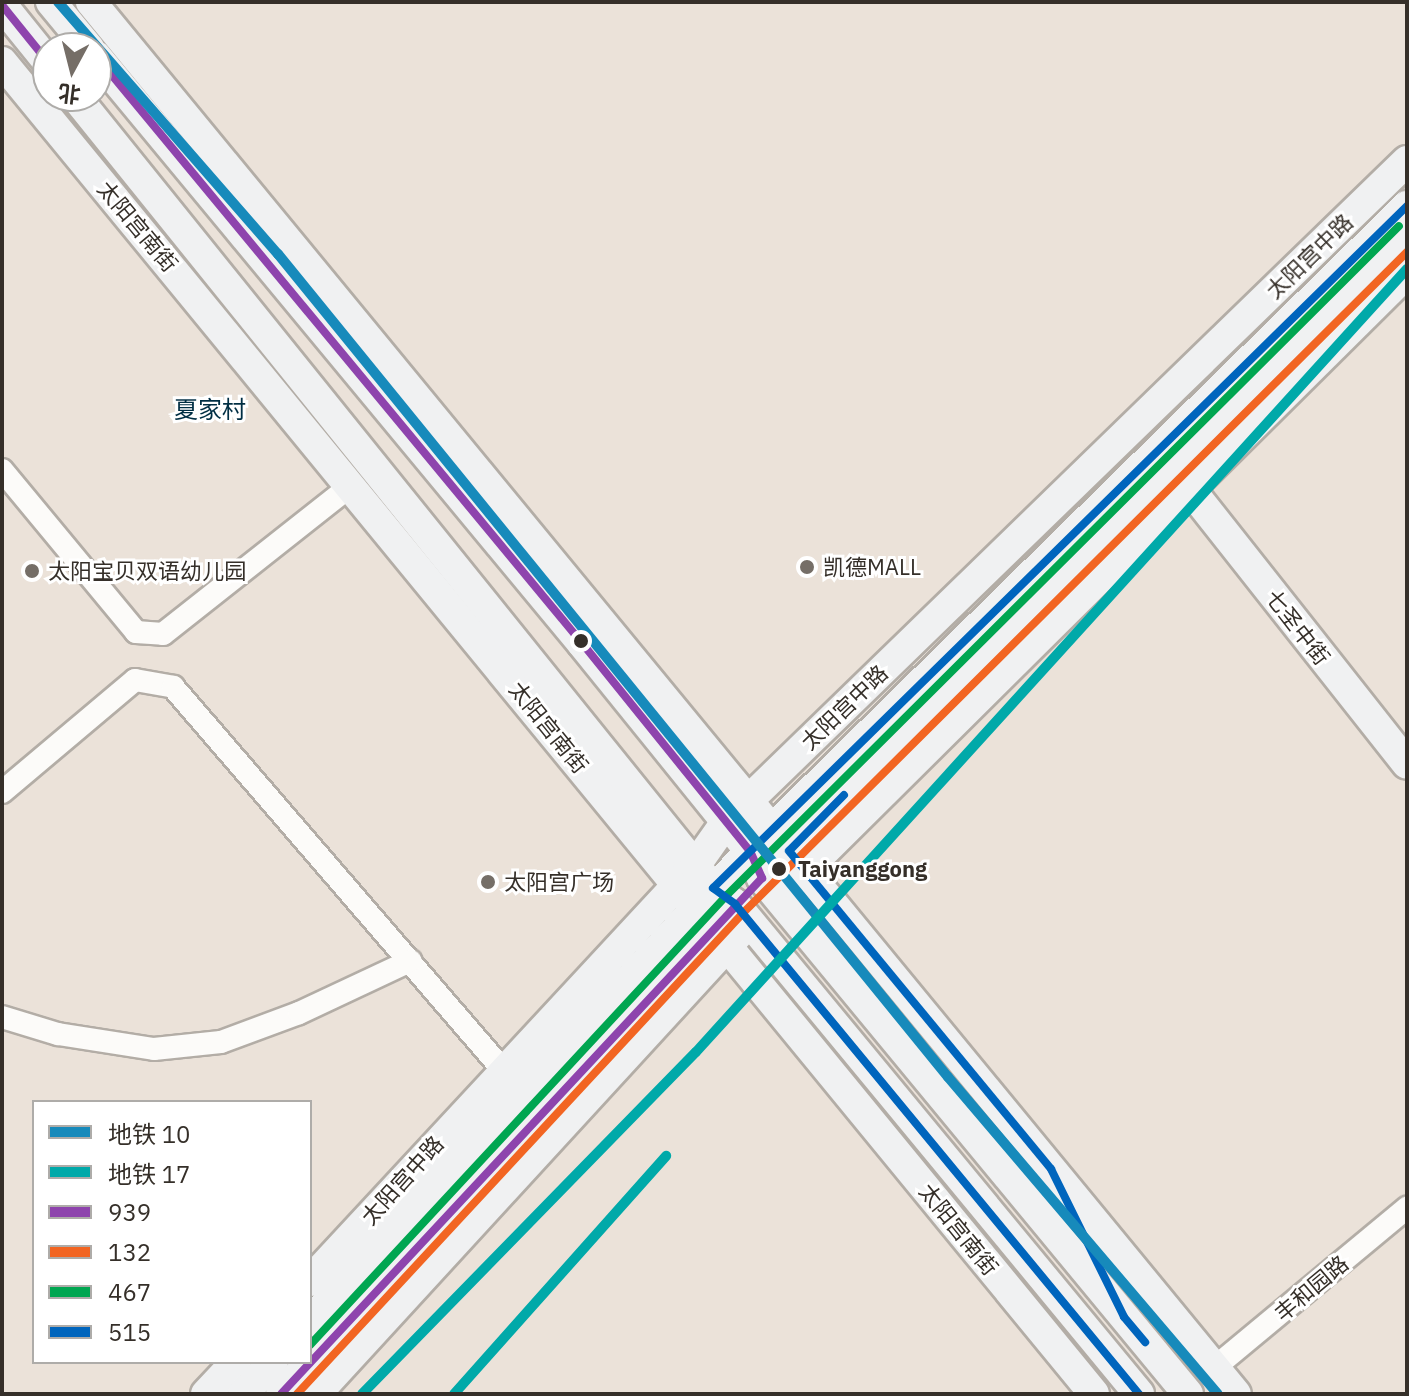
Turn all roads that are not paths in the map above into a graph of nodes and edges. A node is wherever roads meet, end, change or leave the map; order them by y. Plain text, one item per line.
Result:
1 (51, 2) edge
2 (91, 2) edge
3 (2, 5) edge
4 (76, 32) edge
5 (32, 42) edge
6 (2, 62) edge
7 (112, 76) edge
8 (88, 112) edge
9 (1407, 161) edge
10 (1407, 206) edge
11 (1407, 235) edge
12 (1407, 273) edge
13 (1167, 394) junction
14 (1233, 445) junction
15 (2, 470) edge
16 (1134, 474) junction
17 (352, 485) junction
18 (1190, 489) junction
19 (1132, 509) junction
20 (972, 584) junction
21 (996, 609) junction
22 (1407, 764) edge
23 (2, 792) edge
24 (748, 801) junction
25 (726, 822) junction
26 (788, 850) junction
27 (763, 875) junction
28 (714, 905) junction
29 (410, 961) junction
30 (2, 1017) edge
31 (503, 1070) junction
32 (1051, 1169) junction
33 (410, 1172) junction
34 (1407, 1208) edge
35 (465, 1232) junction
36 (375, 1252) junction
37 (312, 1279) edge
38 (382, 1286) junction
39 (1124, 1317) junction
40 (312, 1320) edge
41 (312, 1361) edge
42 (234, 1364) edge
43 (271, 1364) edge
44 (309, 1364) edge
45 (1214, 1368) junction
46 (206, 1394) edge
47 (243, 1394) edge
48 (281, 1394) edge
49 (316, 1394) edge
50 (1094, 1394) edge
51 (1139, 1394) edge
52 (1188, 1394) edge
53 (1236, 1394) edge

1 - 4 street
2 - 24 street
3 - 5 street
6 - 17 street, 太阳宫南街
7 - 25 street
8 - 28 street, 太阳宫南街
9 - 13 street, 太阳宫中路
10 - 16 street, 太阳宫中路
11 - 19 street, 太阳宫中路
12 - 14 street, 太阳宫中路
13 - 16 street
13 - 20 street, 太阳宫中路
14 - 18 street, 太阳宫中路
14 - 19 street
15 - 17 street
16 - 21 street, 太阳宫中路
17 - 28 street, 太阳宫南街
18 - 22 street, 七圣中街
18 - 26 street, 太阳宫中路
19 - 26 street, 太阳宫中路
20 - 21 street
20 - 24 street, 太阳宫中路
21 - 26 street, 太阳宫中路
23 - 29 street
24 - 25 street, 太阳宫中路
24 - 26 street
25 - 27 street
25 - 28 street, 太阳宫中路
26 - 27 street, 太阳宫中路
26 - 27 street, 太阳宫中路
26 - 32 street
27 - 28 street, 太阳宫中路
27 - 28 street, 太阳宫中路
27 - 39 street
28 - 31 street, 太阳宫中路
28 - 35 street, 太阳宫中路
28 - 36 street, 太阳宫中路
28 - 38 street, 太阳宫中路
28 - 50 street, 太阳宫南街
28 - 51 street, 太阳宫南街
29 - 30 street
29 - 31 street
31 - 33 street, 太阳宫中路
32 - 39 street
32 - 45 street
33 - 36 street
33 - 37 street, 太阳宫中路
34 - 45 street, 丰和园路
35 - 38 street
35 - 49 street, 太阳宫中路
36 - 40 street, 太阳宫中路
38 - 41 street, 太阳宫中路
39 - 52 street
42 - 46 street
43 - 47 street
44 - 48 street, 太阳宫中路
45 - 53 street

